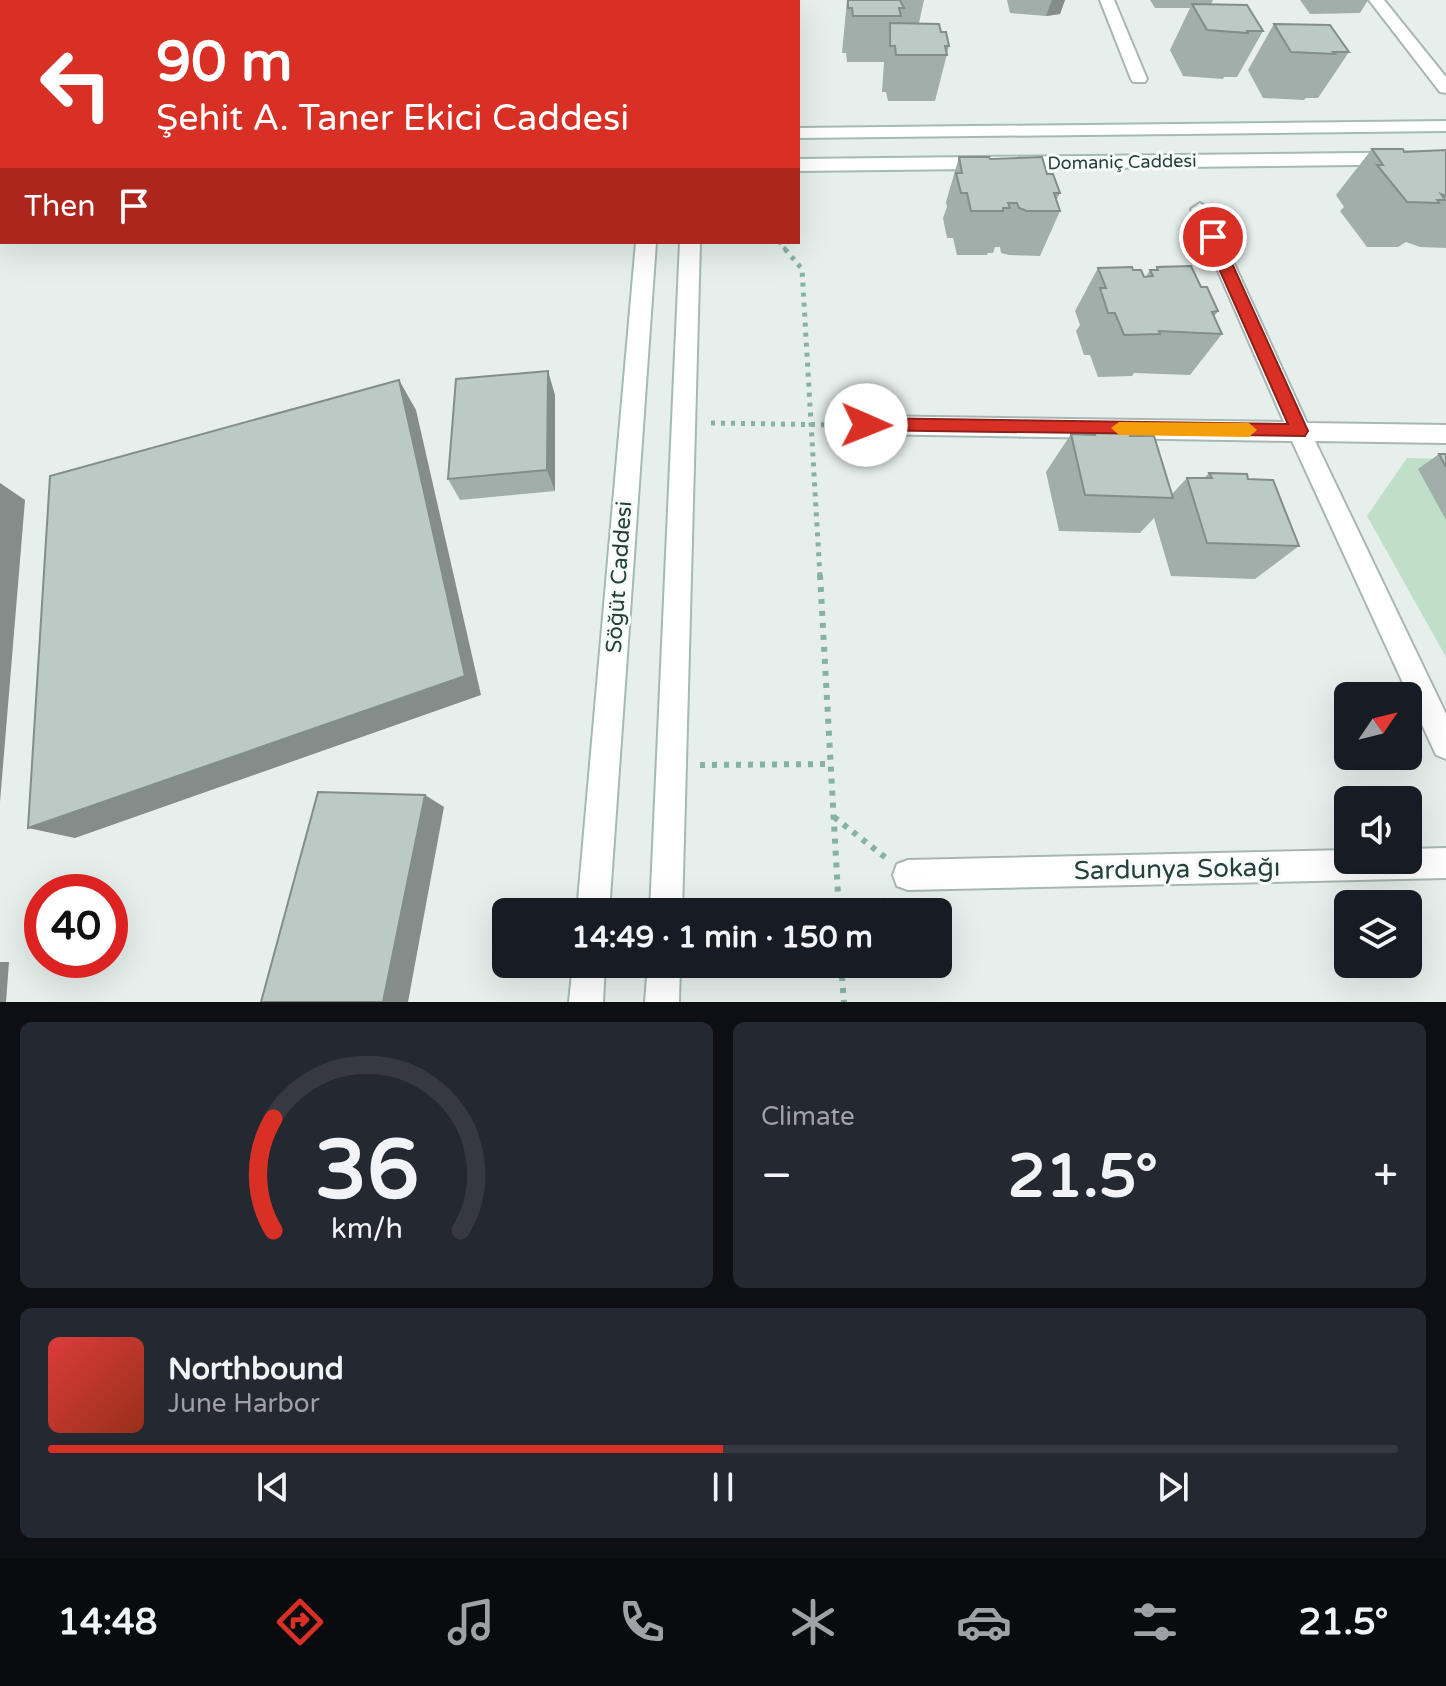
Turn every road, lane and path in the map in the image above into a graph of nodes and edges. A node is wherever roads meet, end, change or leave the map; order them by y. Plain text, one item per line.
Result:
1 (1107, 0) edge
2 (1376, 0) edge
3 (1139, 79) dead end
4 (1446, 88) edge
5 (1446, 126) edge
6 (800, 133) edge
7 (1446, 158) edge
8 (800, 165) edge
9 (1200, 209) dead end
10 (646, 244) edge
11 (690, 244) edge
12 (781, 244) edge
13 (683, 423) junction
14 (811, 424) junction
15 (866, 425) joint
16 (1299, 431) junction
17 (1446, 434) edge
18 (1446, 745) edge
19 (830, 764) junction
20 (671, 765) junction
21 (1446, 863) edge
22 (908, 875) dead end
23 (594, 898) edge
24 (666, 898) edge
25 (838, 898) edge
26 (588, 978) edge
27 (663, 978) edge
28 (842, 978) edge
29 (586, 1002) edge
30 (662, 1002) edge
31 (844, 1002) edge

1 - 3 main road
2 - 4 main road
5 - 6 main road, Domaniç Caddesi
7 - 8 main road, Domaniç Caddesi
9 - 16 main road
10 - 23 main road, Söğüt Caddesi
11 - 13 main road
12 - 14 path
13 - 14 path
13 - 20 main road
14 - 15 path
14 - 19 path
15 - 16 main road
16 - 17 main road
16 - 18 main road
19 - 20 path
19 - 25 path
20 - 24 main road
21 - 22 main road, Sardunya Sokağı
26 - 29 main road
27 - 30 main road
28 - 31 path

